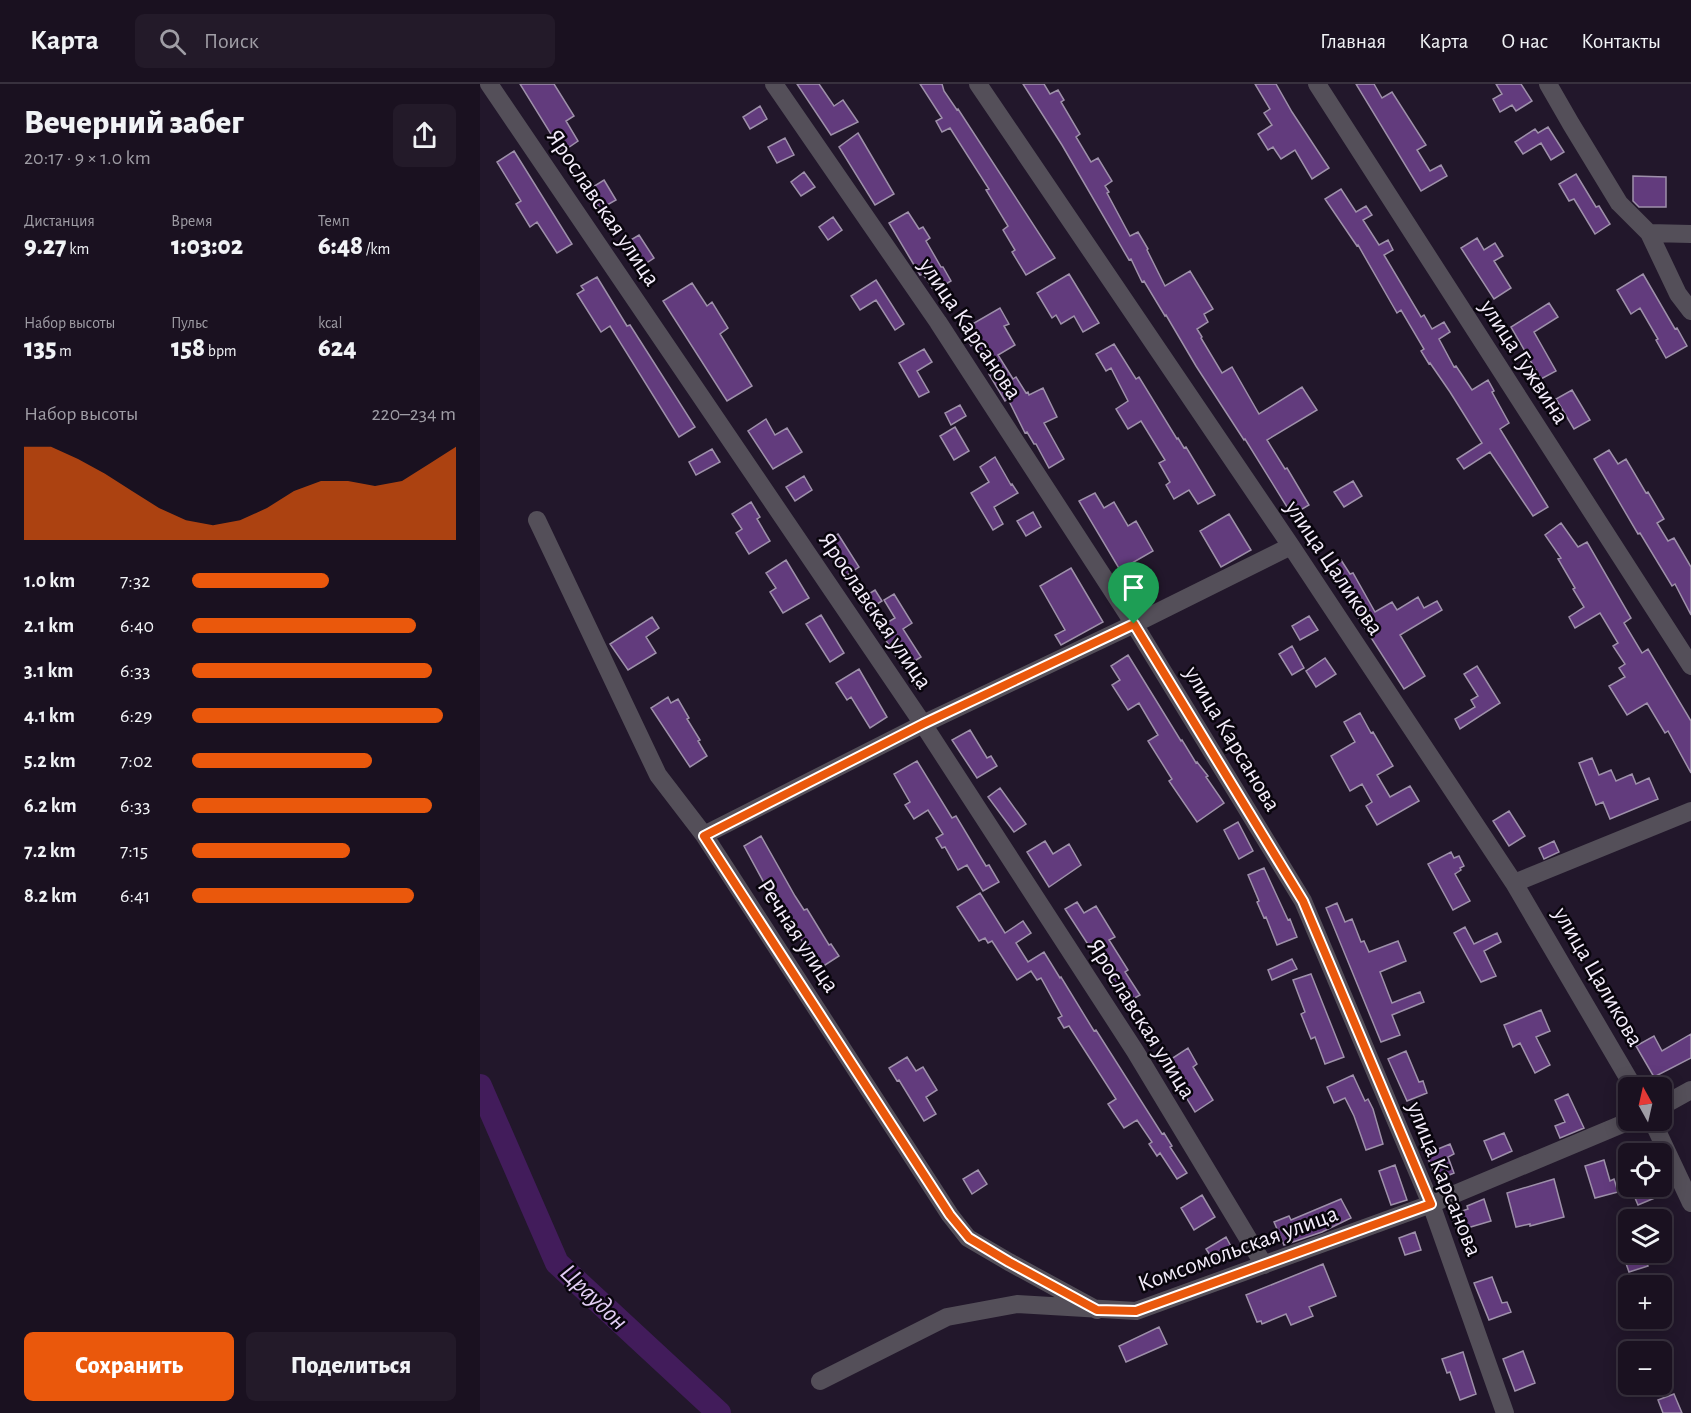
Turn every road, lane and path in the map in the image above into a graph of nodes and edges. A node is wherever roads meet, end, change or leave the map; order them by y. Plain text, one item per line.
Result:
1 (489, 84) edge
2 (774, 84) edge
3 (978, 84) edge
4 (1317, 84) edge
5 (1548, 84) edge
6 (1649, 233) junction
7 (1691, 234) edge
8 (1691, 311) edge
9 (537, 520) dead end
10 (1291, 546) junction
11 (1134, 624) junction
12 (1691, 666) edge
13 (923, 724) junction
14 (1691, 811) edge
15 (704, 836) junction
16 (1514, 883) junction
17 (1628, 1077) edge
18 (1691, 1090) edge
19 (1672, 1100) edge
20 (1618, 1126) edge
21 (1657, 1131) edge
22 (1691, 1203) edge
23 (1431, 1204) junction
24 (1264, 1265) junction
25 (1097, 1310) junction
26 (820, 1381) dead end
27 (1505, 1413) edge

1 - 13 street, Ярославская улица
2 - 11 street, улица Карсанова
3 - 10 street, улица Цаликова
4 - 12 street, улица Гужвина
5 - 6 street
6 - 7 street
6 - 8 street
9 - 15 street, Речная улица
10 - 11 street
10 - 16 street, улица Цаликова
11 - 13 street
11 - 23 street, улица Карсанова
13 - 15 street
13 - 24 street, Ярославская улица
14 - 16 street
15 - 25 street, Речная улица
16 - 17 street, улица Цаликова
18 - 19 street
20 - 23 street, Комсомольская улица
21 - 22 street
23 - 24 street, Комсомольская улица
23 - 27 street, улица Карсанова
24 - 25 street, Комсомольская улица
25 - 26 street, Комсомольская улица

